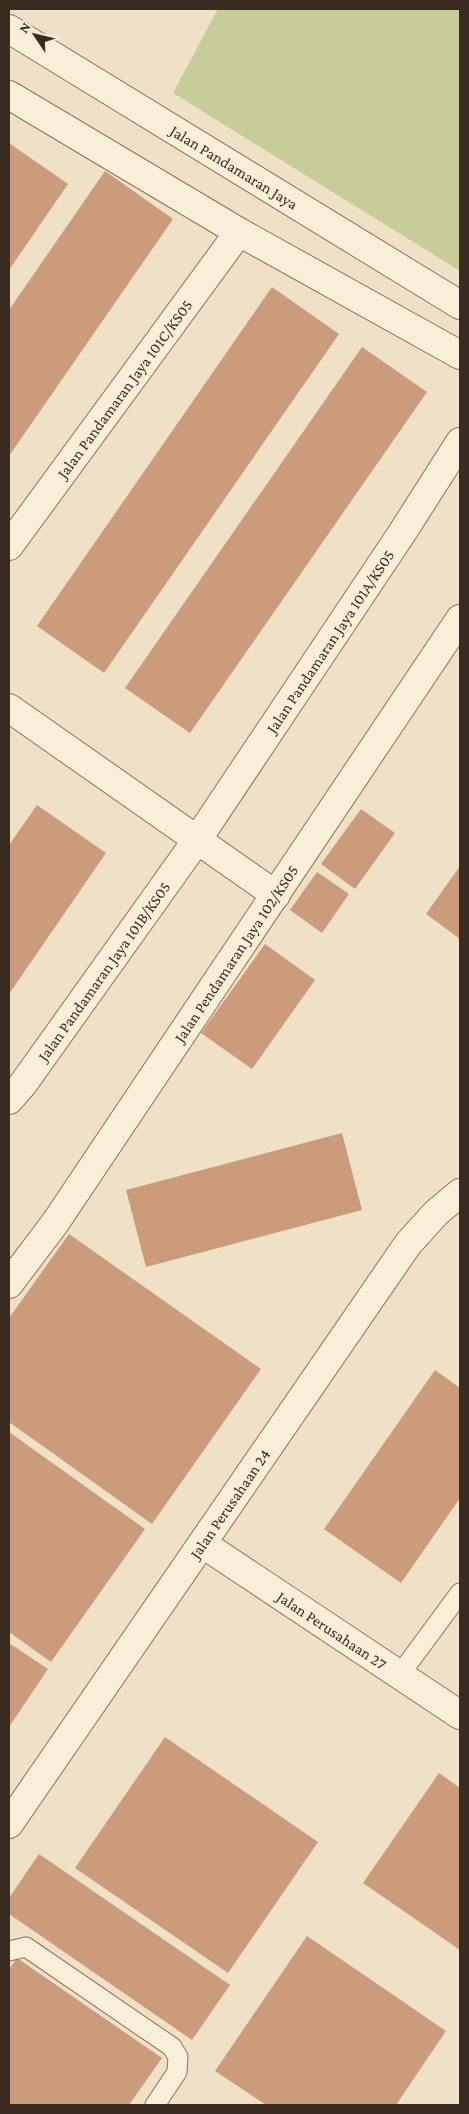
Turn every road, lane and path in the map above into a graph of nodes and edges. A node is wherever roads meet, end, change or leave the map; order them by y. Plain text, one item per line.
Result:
1 (9, 29) edge
2 (9, 95) edge
3 (239, 232) junction
4 (460, 305) edge
5 (460, 355) edge
6 (460, 442) edge
7 (9, 546) edge
8 (460, 619) edge
9 (9, 708) edge
10 (197, 840) junction
11 (276, 895) junction
12 (9, 1100) edge
13 (460, 1193) edge
14 (9, 1284) edge
15 (203, 1544) junction
16 (460, 1593) edge
17 (401, 1673) junction
18 (460, 1715) edge
19 (9, 1824) edge
20 (9, 1951) edge
21 (155, 2105) edge

1 - 4 street, Jalan Pandamaran Jaya
2 - 3 street
3 - 5 street
3 - 7 street, Jalan Pandamaran Jaya 101C/KS05
6 - 10 street, Jalan Pandamaran Jaya 101A/KS05
8 - 11 street, Jalan Pendamaran Jaya 102/KS05
9 - 10 street
10 - 11 street
10 - 12 street, Jalan Pandamaran Jaya 101B/KS05
11 - 14 street, Jalan Pendamaran Jaya 102/KS05
13 - 15 street, Jalan Perusahaan 24
15 - 17 street, Jalan Perusahaan 27
15 - 19 street, Jalan Perusahaan 24
16 - 17 lane
17 - 18 street, Jalan Perusahaan 27
20 - 21 lane

